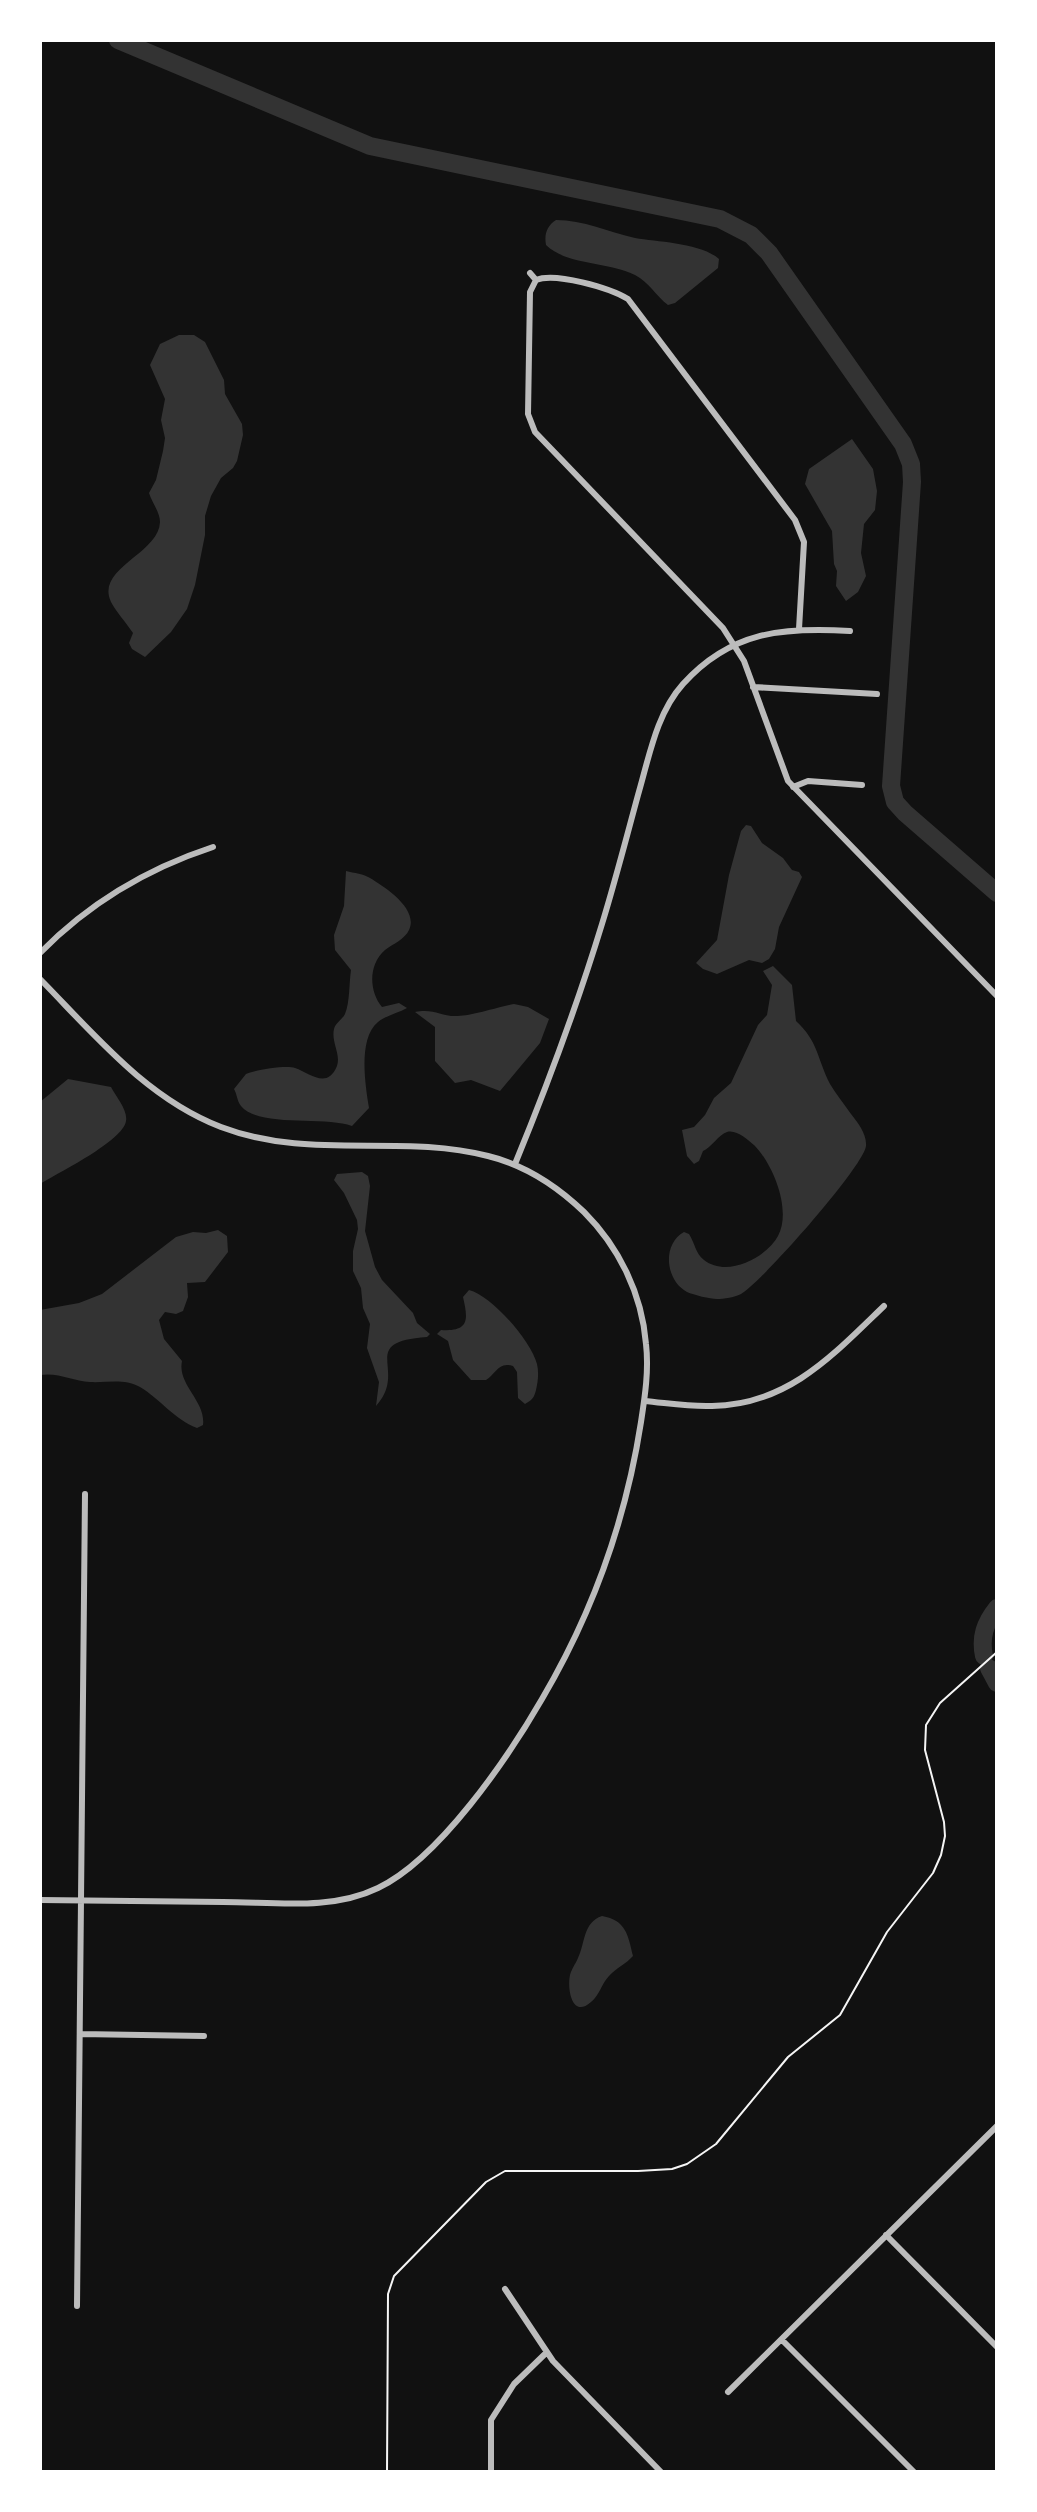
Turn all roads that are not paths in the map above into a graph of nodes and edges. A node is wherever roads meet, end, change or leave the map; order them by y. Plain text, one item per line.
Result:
1 (530, 273) dead end
2 (536, 280) junction
3 (799, 629) junction
4 (850, 631) dead end
5 (735, 644) junction
6 (753, 687) junction
7 (877, 694) dead end
8 (862, 785) dead end
9 (793, 787) junction
10 (213, 847) dead end
11 (40, 953) edge
12 (40, 979) edge
13 (997, 996) edge
14 (515, 1164) junction
15 (884, 1306) dead end
16 (644, 1401) junction
17 (85, 1494) dead end
18 (40, 1900) edge
19 (81, 1900) junction
20 (80, 2034) junction
21 (204, 2036) dead end
22 (997, 2126) edge
23 (991, 2132) junction
24 (997, 2139) edge
25 (886, 2235) junction
26 (505, 2289) dead end
27 (77, 2306) dead end
28 (782, 2340) junction
29 (997, 2347) edge
30 (546, 2353) junction
31 (728, 2392) dead end
32 (491, 2472) edge
33 (661, 2472) edge
34 (914, 2472) edge

1 - 2 street
2 - 3 street
2 - 5 street
3 - 4 street
3 - 5 street
5 - 6 street
5 - 14 street
6 - 7 street
6 - 9 street
8 - 9 street
9 - 13 street
10 - 11 street
12 - 14 street
14 - 16 street
15 - 16 street
16 - 19 street
17 - 19 street
18 - 19 street
19 - 20 street
20 - 21 street
20 - 27 street
22 - 23 street
23 - 24 street
23 - 25 street
25 - 28 street
25 - 29 street
26 - 30 street
28 - 31 street
28 - 34 street
30 - 32 street
30 - 33 street

